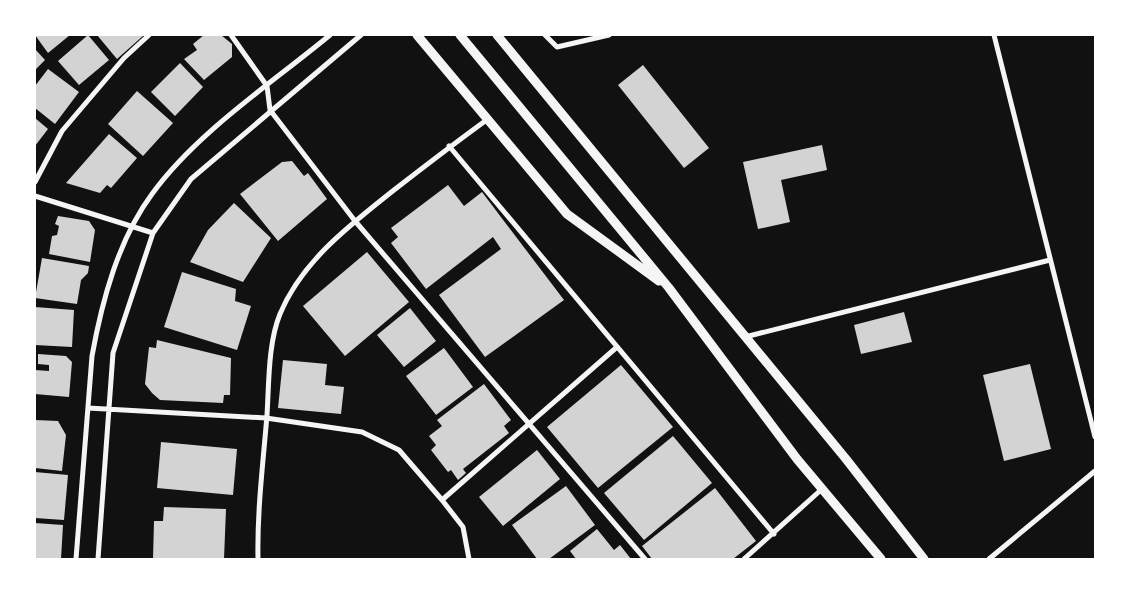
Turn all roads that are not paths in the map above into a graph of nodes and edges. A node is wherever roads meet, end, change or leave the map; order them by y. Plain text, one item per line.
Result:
1 (149, 35) edge
2 (231, 35) edge
3 (330, 35) edge
4 (361, 35) edge
5 (417, 35) edge
6 (460, 35) edge
7 (497, 35) edge
8 (545, 35) edge
9 (609, 35) edge
10 (994, 35) edge
11 (267, 86) junction
12 (270, 110) junction
13 (488, 119) junction
14 (449, 146) junction
15 (35, 182) edge
16 (35, 196) edge
17 (356, 221) junction
18 (132, 226) junction
19 (153, 233) junction
20 (1050, 260) junction
21 (669, 288) junction
22 (744, 337) junction
23 (617, 347) junction
24 (88, 408) junction
25 (109, 409) junction
26 (266, 418) junction
27 (530, 423) junction
28 (1095, 437) edge
29 (1095, 471) edge
30 (822, 489) junction
31 (442, 500) junction
32 (774, 534) junction
33 (76, 559) edge
34 (98, 559) edge
35 (258, 559) edge
36 (469, 559) edge
37 (645, 559) edge
38 (744, 559) edge
39 (881, 559) edge
40 (924, 559) edge
41 (989, 559) edge

1 - 15 street
2 - 11 street
3 - 11 street
4 - 12 street
5 - 13 street
6 - 21 street
7 - 22 street
8 - 9 street
10 - 20 street
11 - 12 street
11 - 18 street
12 - 17 street
12 - 19 street
13 - 14 street
13 - 21 street
14 - 17 street
14 - 23 street
16 - 18 street
17 - 26 street
17 - 27 street
18 - 19 street
18 - 24 street
19 - 25 street
20 - 22 street
20 - 28 street
21 - 30 street
22 - 40 street
23 - 27 street
23 - 32 street
24 - 25 street
24 - 33 street
25 - 26 street
25 - 34 street
26 - 31 street
26 - 35 street
27 - 31 street
27 - 37 street
29 - 41 street
30 - 32 street
30 - 39 street
31 - 36 street
32 - 38 street

